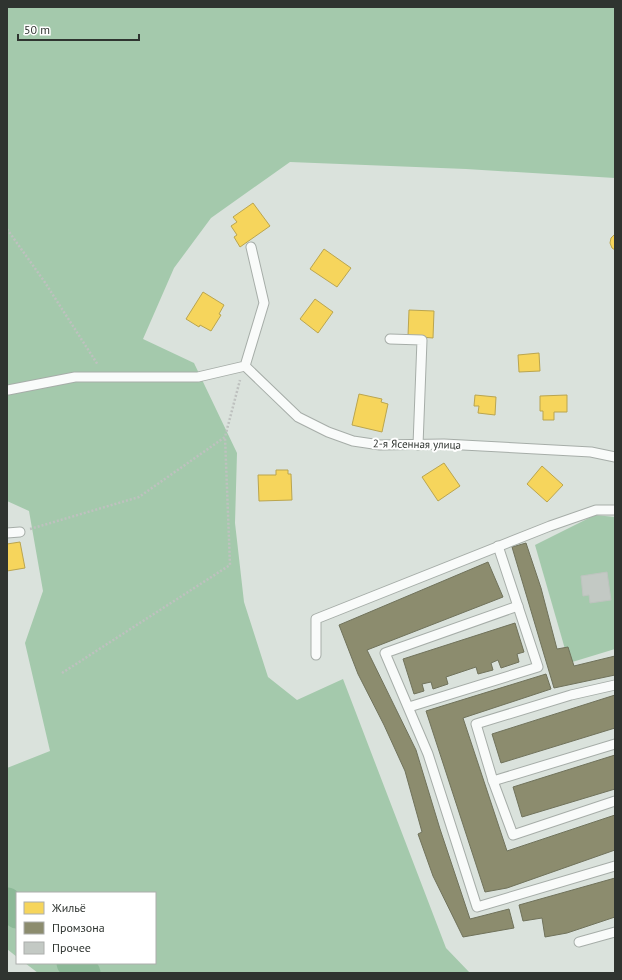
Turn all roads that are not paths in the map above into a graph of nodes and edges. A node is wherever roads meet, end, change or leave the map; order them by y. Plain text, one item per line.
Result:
1 (251, 247) dead end
2 (390, 339) dead end
3 (244, 366) junction
4 (8, 390) edge
5 (418, 445) junction
6 (615, 457) edge
7 (615, 510) edge
8 (20, 532) road end
9 (7, 533) edge
10 (498, 546) junction
11 (518, 606) junction
12 (316, 654) dead end
13 (615, 685) edge
14 (409, 707) junction
15 (615, 744) edge
16 (494, 781) junction
17 (615, 801) edge
18 (615, 866) edge
19 (615, 932) edge
20 (578, 942) dead end

1 - 3 lane
2 - 5 lane
3 - 4 lane
3 - 5 lane, 2-я Ясенная улица
5 - 6 lane, 2-я Ясенная улица
7 - 10 lane
8 - 9 lane
10 - 11 lane
10 - 12 lane
11 - 14 lane
11 - 14 lane
13 - 16 lane
14 - 18 lane
15 - 16 lane
16 - 17 lane
19 - 20 lane

